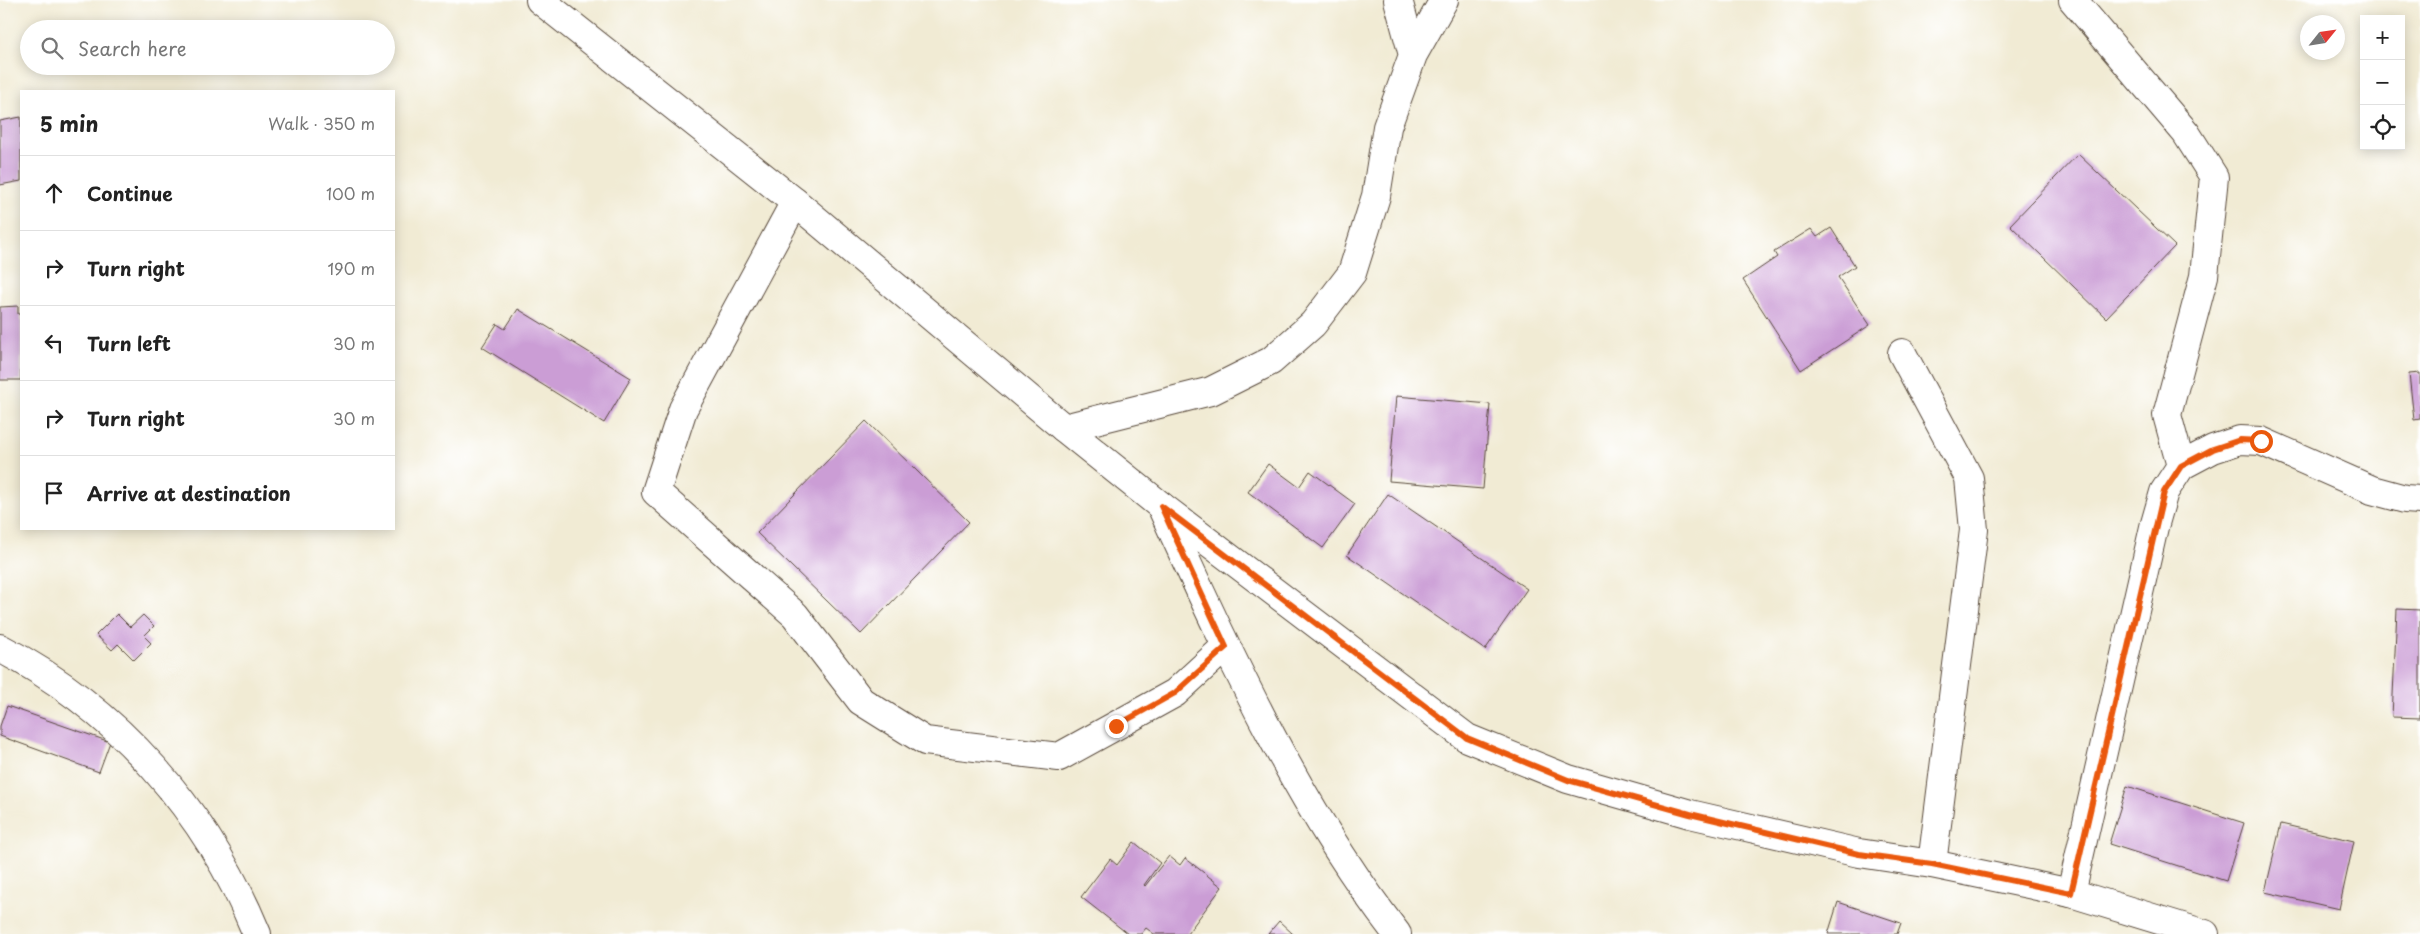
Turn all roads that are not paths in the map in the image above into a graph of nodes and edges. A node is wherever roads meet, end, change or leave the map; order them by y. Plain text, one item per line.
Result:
1 (540, 0) edge
2 (1398, 0) edge
3 (1444, 0) edge
4 (2073, 0) edge
5 (1413, 55) junction
6 (796, 202) junction
7 (1902, 352) dead end
8 (1064, 428) junction
9 (2181, 466) junction
10 (2420, 500) edge
11 (1161, 506) junction
12 (1226, 647) junction
13 (0, 648) edge
14 (1932, 864) junction
15 (2071, 893) junction
16 (257, 934) edge
17 (1397, 934) edge
18 (2206, 934) edge

1 - 6 street
2 - 5 street
3 - 5 street
4 - 9 street
5 - 8 street
6 - 8 street
6 - 12 street
7 - 14 street
8 - 11 street
9 - 10 street
9 - 15 street
11 - 12 street
11 - 14 street
12 - 17 street
13 - 16 street
14 - 15 street
15 - 18 street

